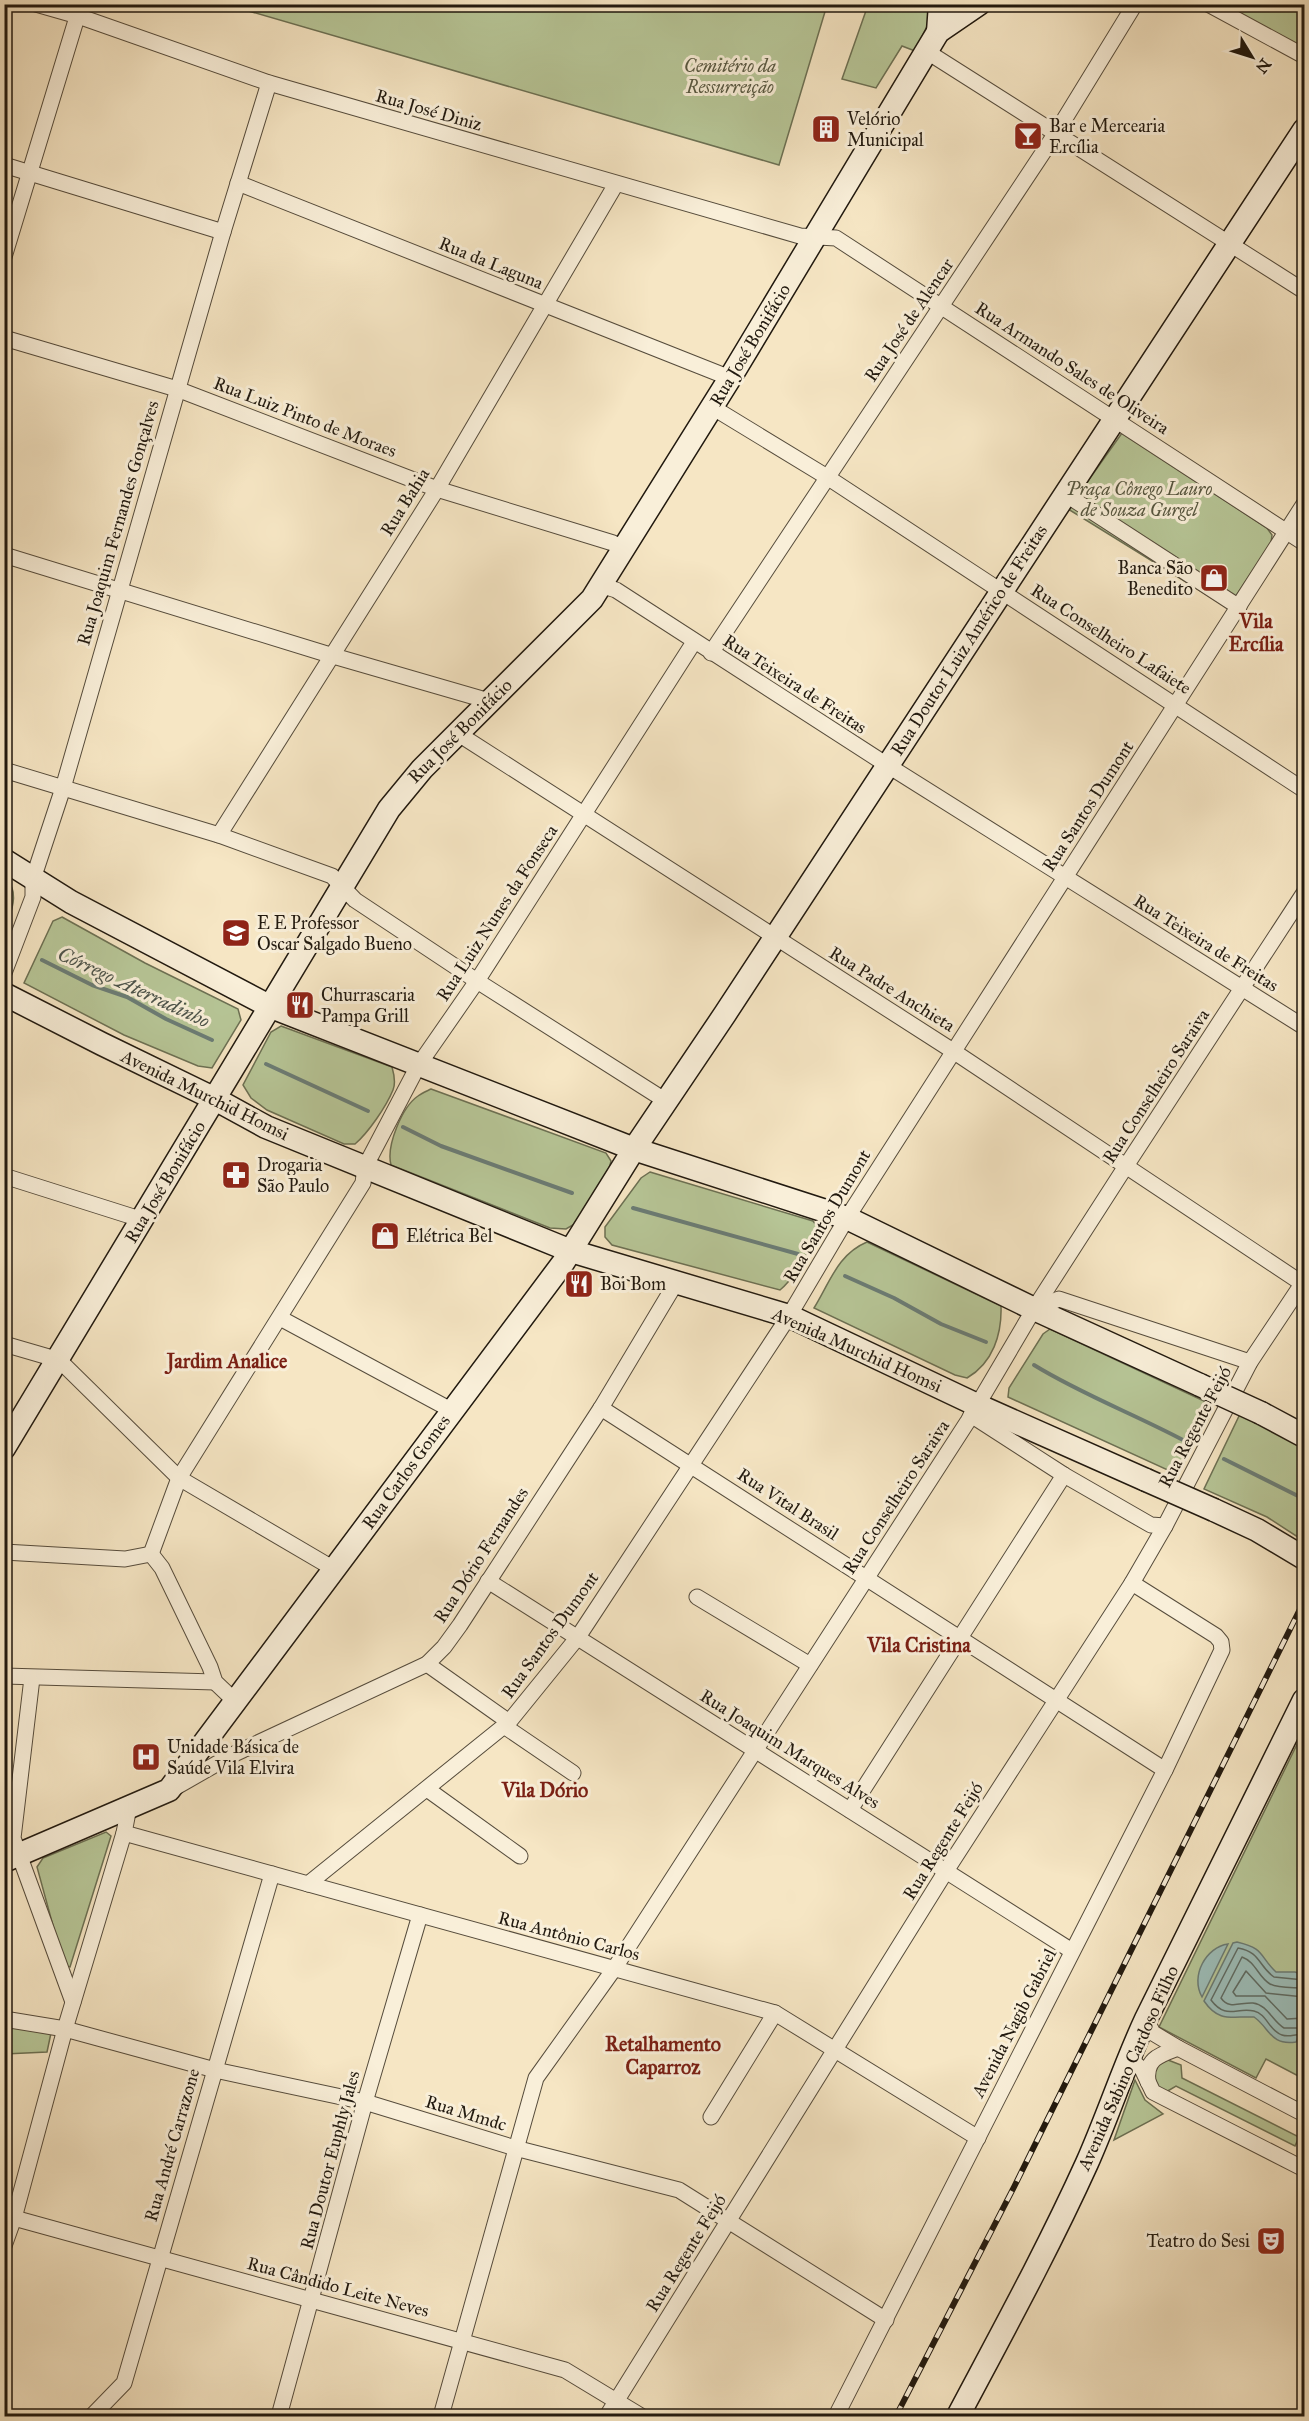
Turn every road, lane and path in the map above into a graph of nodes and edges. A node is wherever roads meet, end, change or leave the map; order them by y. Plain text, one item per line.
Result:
1 (36, 4) edge
2 (940, 4) edge
3 (979, 4) edge
4 (1135, 4) edge
5 (1209, 4) edge
6 (79, 10) edge
7 (932, 42) junction
8 (1305, 56) edge
9 (268, 83) junction
10 (1305, 130) edge
11 (1056, 133) junction
12 (4, 165) edge
13 (31, 173) junction
14 (238, 183) junction
15 (616, 184) junction
16 (223, 232) junction
17 (815, 238) junction
18 (1230, 243) junction
19 (4, 257) edge
20 (1305, 291) edge
21 (544, 305) junction
22 (942, 307) junction
23 (4, 338) edge
24 (730, 378) junction
25 (177, 389) junction
26 (712, 407) junction
27 (1115, 418) junction
28 (827, 477) junction
29 (437, 489) junction
30 (1065, 494) junction
31 (1305, 504) edge
32 (1287, 531) junction
33 (1305, 543) edge
34 (624, 548) junction
35 (4, 555) edge
36 (600, 585) junction
37 (119, 590) junction
38 (1002, 590) junction
39 (1239, 607) junction
40 (694, 642) junction
41 (711, 653) junction
42 (330, 655) junction
43 (489, 701) junction
44 (1176, 705) junction
45 (458, 733) junction
46 (887, 765) junction
47 (4, 770) edge
48 (63, 788) junction
49 (1305, 790) edge
50 (585, 815) junction
51 (219, 834) junction
52 (4, 860) edge
53 (1065, 877) junction
54 (33, 879) junction
55 (342, 886) junction
56 (1305, 892) edge
57 (775, 938) junction
58 (4, 973) edge
59 (477, 981) junction
60 (1242, 990) junction
61 (4, 994) edge
62 (269, 1006) junction
63 (1305, 1027) edge
64 (954, 1051) junction
65 (418, 1066) junction
66 (215, 1098) junction
67 (666, 1101) junction
68 (634, 1149) junction
69 (1126, 1166) junction
70 (365, 1167) junction
71 (4, 1176) edge
72 (847, 1218) junction
73 (143, 1220) junction
74 (571, 1251) junction
75 (677, 1281) junction
76 (1304, 1282) edge
77 (1034, 1309) junction
78 (789, 1316) junction
79 (280, 1318) junction
80 (4, 1344) edge
81 (59, 1360) junction
82 (1250, 1362) junction
83 (601, 1408) junction
84 (451, 1410) junction
85 (974, 1410) junction
86 (1305, 1436) edge
87 (4, 1448) edge
88 (691, 1465) junction
89 (1064, 1475) junction
90 (179, 1478) junction
91 (1165, 1526) junction
92 (4, 1552) edge
93 (151, 1554) junction
94 (1298, 1554) edge
95 (334, 1569) junction
96 (866, 1578) junction
97 (488, 1581) junction
98 (1132, 1582) junction
99 (698, 1597) dead end
100 (578, 1637) junction
101 (959, 1638) junction
102 (427, 1664) junction
103 (810, 1665) junction
104 (4, 1676) edge
105 (32, 1678) junction
106 (214, 1682) junction
107 (1056, 1700) junction
108 (236, 1702) junction
109 (1301, 1710) edge
110 (507, 1724) junction
111 (208, 1740) junction
112 (755, 1750) junction
113 (232, 1755) junction
114 (1166, 1770) junction
115 (573, 1773) dead end
116 (427, 1789) junction
117 (170, 1790) junction
118 (129, 1807) junction
119 (850, 1810) junction
120 (124, 1833) junction
121 (11, 1847) edge
122 (520, 1856) dead end
123 (946, 1871) junction
124 (272, 1874) junction
125 (308, 1884) junction
126 (420, 1915) junction
127 (1072, 1951) junction
128 (614, 1969) junction
129 (73, 2002) junction
130 (775, 2013) junction
131 (4, 2019) edge
132 (1146, 2019) junction
133 (65, 2029) junction
134 (1178, 2048) junction
135 (836, 2050) junction
136 (1127, 2060) junction
137 (215, 2070) junction
138 (1148, 2083) junction
139 (365, 2102) junction
140 (1305, 2114) edge
141 (711, 2117) dead end
142 (978, 2138) junction
143 (515, 2148) junction
144 (1305, 2169) edge
145 (14, 2218) junction
146 (728, 2222) junction
147 (4, 2246) edge
148 (160, 2258) junction
149 (312, 2301) junction
150 (886, 2320) junction
151 (462, 2342) junction
152 (616, 2401) junction
153 (92, 2416) edge
154 (279, 2416) edge
155 (441, 2416) edge
156 (607, 2416) edge
157 (641, 2416) edge
158 (836, 2416) edge
159 (958, 2416) edge

1 - 6 street, Rua José Diniz
2 - 7 street
3 - 7 street
4 - 11 street, Rua José de Alencar
5 - 8 street
6 - 9 street, Rua José Diniz
6 - 13 street
7 - 11 street
7 - 17 street, Rua José Bonifácio
9 - 14 street, Rua Joaquim Fernandes Gonçalves
9 - 15 street, Rua José Diniz
10 - 18 street, Rua Doutor Luiz Américo de Freitas
11 - 18 street
11 - 22 street, Rua José de Alencar
12 - 13 street
13 - 16 street
13 - 19 street
14 - 16 street, Rua Joaquim Fernandes Gonçalves
14 - 21 street, Rua da Laguna
15 - 17 street, Rua José Diniz
15 - 21 street, Rua Bahia
16 - 25 street, Rua Joaquim Fernandes Gonçalves
17 - 22 street, Rua Armando Sales de Oliveira
17 - 24 street, Rua José Bonifácio
18 - 20 street
18 - 27 street, Rua Doutor Luiz Américo de Freitas
21 - 24 street, Rua da Laguna
21 - 29 street, Rua Bahia
22 - 27 street, Rua Armando Sales de Oliveira
22 - 28 street, Rua José de Alencar
23 - 25 street, Rua Luiz Pinto de Moraes
24 - 26 street, Rua José Bonifácio
25 - 29 street, Rua Luiz Pinto de Moraes
25 - 37 street, Rua Joaquim Fernandes Gonçalves
26 - 28 street, Rua Conselheiro Lafaiete
26 - 34 street, Rua José Bonifácio
27 - 30 street, Rua Doutor Luiz Américo de Freitas
27 - 32 street, Rua Armando Sales de Oliveira
28 - 38 street, Rua Conselheiro Lafaiete
28 - 41 street, Rua José de Alencar
29 - 34 street, Rua Luiz Pinto de Moraes
29 - 42 street, Rua Bahia
30 - 38 street, Rua Doutor Luiz Américo de Freitas
30 - 39 street
31 - 32 street, Rua Santos Dumont
32 - 33 street, Rua Armando Sales de Oliveira
32 - 39 street, Rua Santos Dumont
34 - 36 street, Rua José Bonifácio
35 - 37 street
36 - 40 street, Rua Teixeira de Freitas
36 - 43 street, Rua José Bonifácio
37 - 42 street
37 - 48 street, Rua Joaquim Fernandes Gonçalves
38 - 44 street, Rua Conselheiro Lafaiete
38 - 46 street, Rua Doutor Luiz Américo de Freitas
39 - 44 street, Rua Santos Dumont
40 - 41 street, Rua Teixeira de Freitas
40 - 50 street, Rua Luiz Nunes da Fonseca
41 - 46 street, Rua Teixeira de Freitas
42 - 43 street
42 - 51 street, Rua Bahia
43 - 45 street, Rua José Bonifácio
44 - 49 street, Rua Conselheiro Lafaiete
44 - 53 street, Rua Santos Dumont
45 - 50 street, Rua Padre Anchieta
45 - 55 street, Rua José Bonifácio
46 - 53 street, Rua Teixeira de Freitas
46 - 57 street, Rua Doutor Luiz Américo de Freitas
47 - 48 street
48 - 51 street
48 - 54 street, Rua Joaquim Fernandes Gonçalves
50 - 57 street, Rua Padre Anchieta
50 - 59 street, Rua Luiz Nunes da Fonseca
51 - 55 street
52 - 54 street
53 - 60 street, Rua Teixeira de Freitas
53 - 64 street, Rua Santos Dumont
54 - 58 street, Rua Joaquim Fernandes Gonçalves
54 - 62 street
55 - 59 street
55 - 62 street, Rua José Bonifácio
56 - 60 street, Rua Conselheiro Saraiva
57 - 64 street, Rua Padre Anchieta
57 - 67 street, Rua Doutor Luiz Américo de Freitas
59 - 65 street, Rua Luiz Nunes da Fonseca
59 - 67 street
60 - 63 street, Rua Teixeira de Freitas
60 - 69 street, Rua Conselheiro Saraiva
61 - 66 street, Avenida Murchid Homsi
62 - 65 street
62 - 66 street, Rua José Bonifácio
64 - 69 street, Rua Padre Anchieta
64 - 72 street, Rua Santos Dumont
65 - 68 street
65 - 70 street, Rua Luiz Nunes da Fonseca
66 - 70 street, Avenida Murchid Homsi
66 - 73 street, Rua José Bonifácio
67 - 68 street, Rua Doutor Luiz Américo de Freitas
68 - 72 street
68 - 74 street, Rua Carlos Gomes
69 - 76 street, Rua Padre Anchieta
69 - 77 street, Rua Conselheiro Saraiva
70 - 74 street, Avenida Murchid Homsi
70 - 79 street, Rua Luiz Nunes da Fonseca
71 - 73 street
72 - 77 street
72 - 78 street, Rua Santos Dumont
73 - 81 street, Rua José Bonifácio
74 - 75 street, Avenida Murchid Homsi
74 - 84 street, Rua Carlos Gomes
75 - 78 street, Avenida Murchid Homsi
75 - 83 street, Rua Dório Fernandes
76 - 82 street, Rua Regente Feijó
77 - 82 street
77 - 85 street, Rua Conselheiro Saraiva
77 - 86 street, bridge
78 - 85 street, Avenida Murchid Homsi
78 - 88 street, Rua Santos Dumont
79 - 84 street
79 - 90 street, Rua Luiz Nunes da Fonseca
80 - 81 street
81 - 87 street, Rua José Bonifácio
81 - 90 street
82 - 91 street, Rua Regente Feijó
83 - 88 street, Rua Vital Brasil
83 - 97 street, Rua Dório Fernandes
84 - 95 street, Rua Carlos Gomes
85 - 89 street
85 - 94 street, Avenida Murchid Homsi, bridge
85 - 96 street, Rua Conselheiro Saraiva
88 - 96 street, Rua Vital Brasil
88 - 100 street, Rua Santos Dumont
89 - 91 street
89 - 101 street
90 - 93 street, Rua Luiz Nunes da Fonseca
90 - 95 street
91 - 98 street, Rua Regente Feijó
92 - 93 street
93 - 106 street
95 - 108 street, Rua Carlos Gomes
96 - 101 street, Rua Vital Brasil
96 - 103 street, Rua Conselheiro Saraiva
97 - 100 street, Rua Joaquim Marques Alves
97 - 102 street, Rua Dório Fernandes
98 - 107 street, Rua Regente Feijó
98 - 114 street, Avenida Nagib Gabriel
99 - 103 street
100 - 110 street, Rua Santos Dumont
100 - 112 street, Rua Joaquim Marques Alves
101 - 107 street, Rua Vital Brasil
101 - 119 street
102 - 110 street
102 - 113 street, Rua Dório Fernandes
103 - 112 street, Rua Conselheiro Saraiva
104 - 105 street
105 - 106 street
105 - 121 street
106 - 108 street
107 - 114 street, Rua Vital Brasil
107 - 123 street, Rua Regente Feijó
108 - 111 street, Rua Carlos Gomes
109 - 132 street, Avenida Sabino Cardoso Filho
110 - 115 street
110 - 116 street, Rua Santos Dumont
111 - 113 street
111 - 117 street, Rua Carlos Gomes
112 - 119 street, Rua Joaquim Marques Alves
112 - 128 street, Rua Conselheiro Saraiva
113 - 117 street, Rua Dório Fernandes
114 - 127 street, Avenida Nagib Gabriel
116 - 122 street
116 - 125 street, Rua Santos Dumont
117 - 118 street
118 - 120 street
118 - 121 street
119 - 123 street, Rua Joaquim Marques Alves
120 - 124 street, Rua Antônio Carlos
120 - 129 street
121 - 129 street
123 - 127 street, Rua Joaquim Marques Alves
123 - 135 street, Rua Regente Feijó
124 - 125 street, Rua Antônio Carlos
124 - 137 street, Rua André Carrazone
125 - 126 street, Rua Antônio Carlos
126 - 128 street, Rua Antônio Carlos
126 - 139 street, Rua Doutor Euphly Jales
127 - 142 street, Avenida Nagib Gabriel
128 - 130 street, Rua Antônio Carlos
128 - 143 street, Rua Conselheiro Saraiva
129 - 133 street
130 - 135 street, Rua Antônio Carlos
130 - 141 street
131 - 133 street, Rua Mmdc
132 - 134 street
132 - 136 street, Avenida Sabino Cardoso Filho
133 - 137 street, Rua Mmdc
133 - 145 street
134 - 136 street
134 - 138 street
134 - 140 street
135 - 142 street, Rua Antônio Carlos
135 - 146 street, Rua Regente Feijó
136 - 138 street
136 - 159 street, Avenida Sabino Cardoso Filho
137 - 139 street, Rua Mmdc
137 - 148 street, Rua André Carrazone
138 - 144 street
139 - 143 street, Rua Mmdc
139 - 149 street, Rua Doutor Euphly Jales
142 - 150 street, Avenida Nagib Gabriel
143 - 146 street, Rua Mmdc
143 - 151 street, Rua Conselheiro Saraiva
145 - 147 street
145 - 148 street, Rua Cândido Leite Neves
146 - 150 street, Rua Mmdc
146 - 152 street, Rua Regente Feijó
148 - 149 street, Rua Cândido Leite Neves
148 - 153 street, Rua André Carrazone
149 - 151 street, Rua Cândido Leite Neves
149 - 154 street, Rua Doutor Euphly Jales
150 - 158 street, Avenida Nagib Gabriel
151 - 152 street, Rua Cândido Leite Neves
151 - 155 street, Rua Conselheiro Saraiva
152 - 156 street, Rua Regente Feijó
152 - 157 street, Rua Cândido Leite Neves

